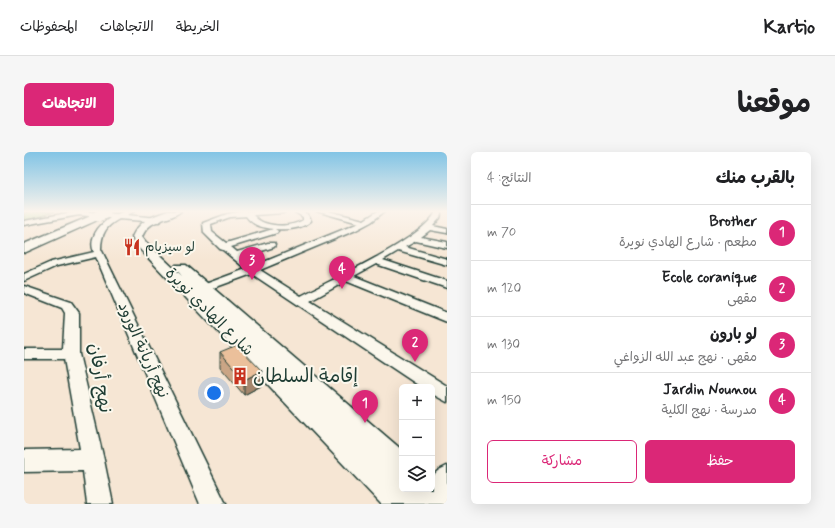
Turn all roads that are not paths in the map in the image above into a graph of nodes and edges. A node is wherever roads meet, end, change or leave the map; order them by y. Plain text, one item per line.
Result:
1 (66, 227) edge
2 (74, 227) edge
3 (104, 227) edge
4 (143, 227) edge
5 (152, 227) edge
6 (207, 227) edge
7 (352, 227) edge
8 (428, 227) edge
9 (430, 227) edge
10 (274, 231) dead end
11 (447, 231) edge
12 (415, 238) junction
13 (24, 244) edge
14 (271, 245) dead end
15 (447, 245) edge
16 (224, 247) junction
17 (397, 248) junction
18 (24, 249) edge
19 (100, 254) junction
20 (235, 256) junction
21 (375, 261) junction
22 (447, 262) edge
23 (253, 270) junction
24 (346, 276) junction
25 (24, 278) edge
26 (447, 285) edge
27 (204, 288) junction
28 (24, 289) edge
29 (302, 300) junction
30 (447, 318) edge
31 (24, 354) edge
32 (71, 354) junction
33 (447, 395) edge
34 (93, 460) junction
35 (24, 462) edge
36 (399, 467) edge
37 (429, 494) edge
38 (100, 504) edge
39 (213, 504) edge

1 - 13 highway
2 - 18 highway
3 - 19 street, نهج أريانة الورود
4 - 37 main road, شارع الهادي نويرة
5 - 27 main road, شارع الهادي نويرة
6 - 16 street
7 - 23 street
8 - 12 street
9 - 11 street
10 - 16 street
12 - 15 street
12 - 17 street
14 - 20 street
16 - 20 street
17 - 21 street
17 - 22 street
19 - 25 street
19 - 39 street, نهج أريانة الورود
20 - 23 street
21 - 24 street
21 - 26 street
23 - 27 street
23 - 29 street
24 - 29 street
24 - 30 street
27 - 36 main road, شارع الهادي نويرة
28 - 32 street, نهج أرفان
29 - 33 street
31 - 32 street
32 - 34 street, نهج أرفان
34 - 35 street
34 - 38 street, نهج أرفان

